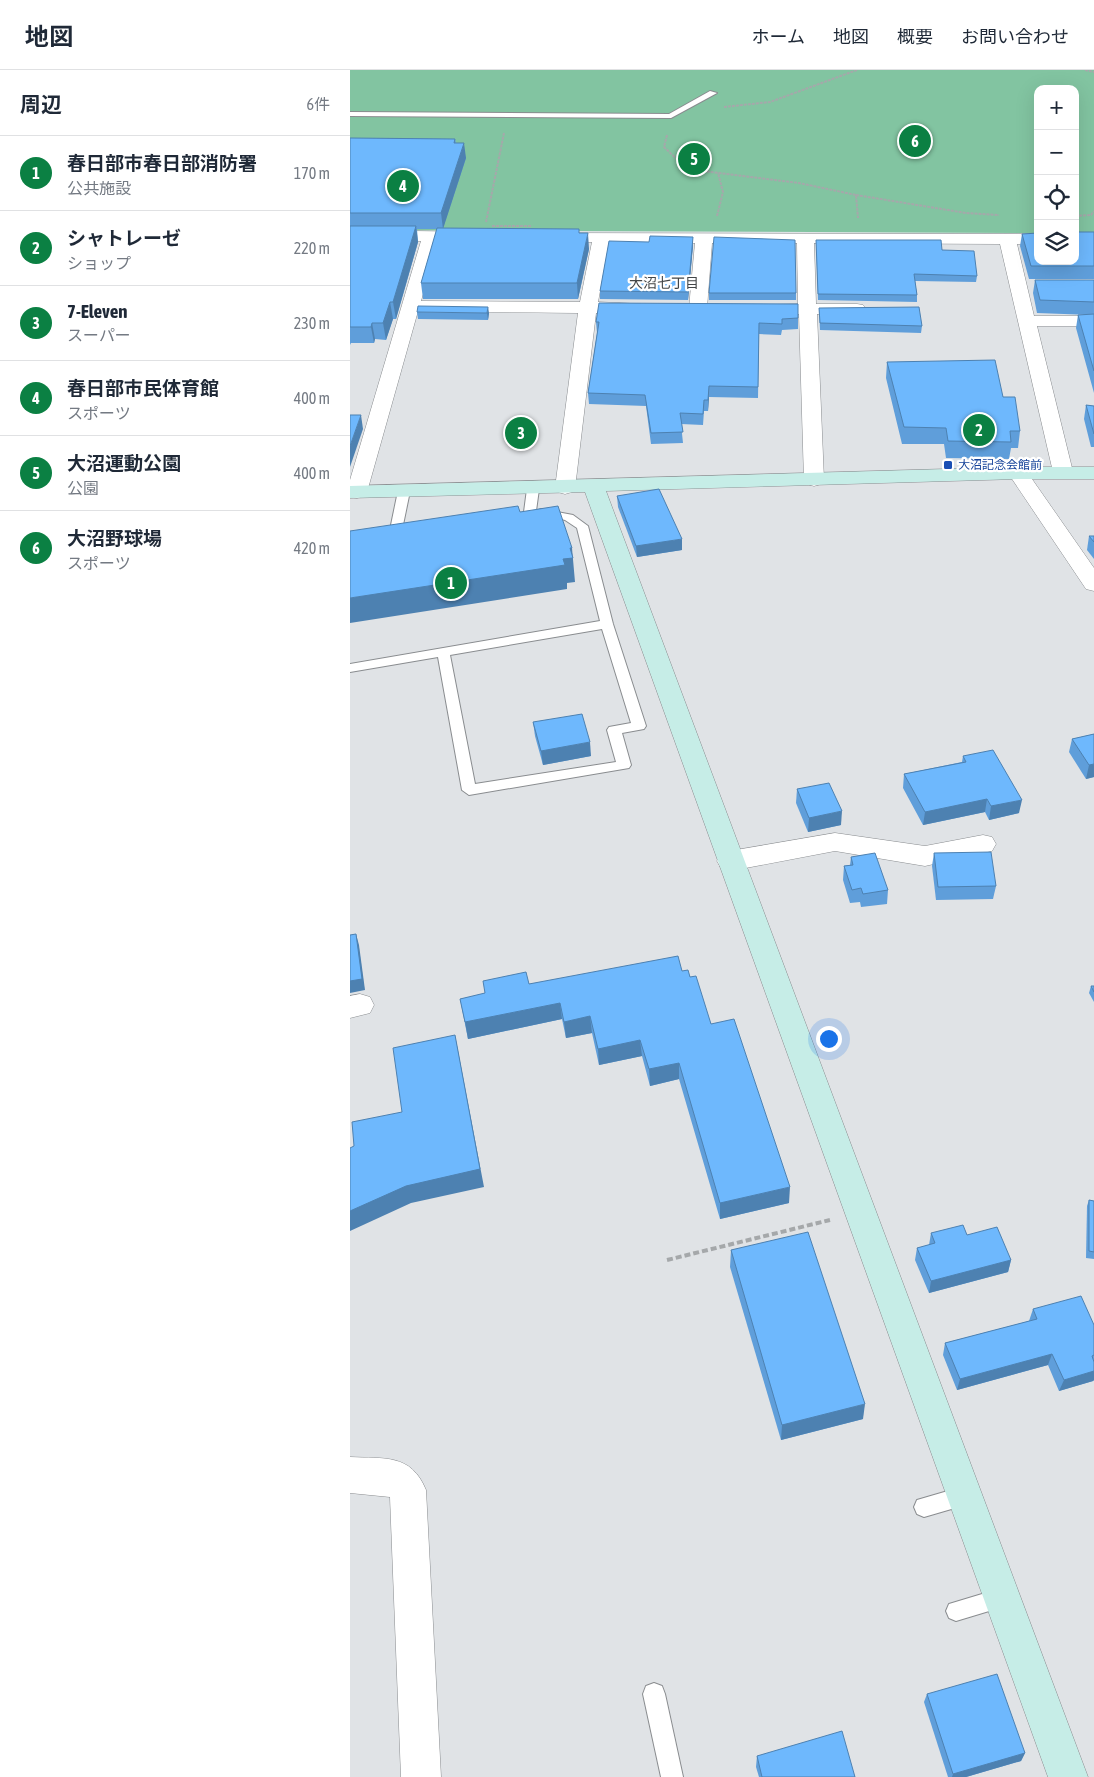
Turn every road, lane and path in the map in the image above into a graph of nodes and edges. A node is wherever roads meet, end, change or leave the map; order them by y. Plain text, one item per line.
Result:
1 (857, 70) edge
2 (1085, 70) edge
3 (1094, 72) edge
4 (713, 93) dead end
5 (481, 103) dead end
6 (724, 107) dead end
7 (352, 112) edge
8 (478, 115) junction
9 (508, 115) junction
10 (671, 116) junction
11 (718, 172) junction
12 (856, 195) junction
13 (1094, 211) edge
14 (1002, 215) dead end
15 (1079, 216) edge
16 (712, 218) dead end
17 (859, 220) dead end
18 (532, 232) joint
19 (350, 235) edge
20 (431, 236) junction
21 (491, 236) edge
22 (601, 237) junction
23 (704, 239) junction
24 (805, 239) junction
25 (1007, 239) junction
26 (1034, 239) edge
27 (1018, 286) junction
28 (1037, 286) edge
29 (412, 306) junction
30 (588, 308) junction
31 (652, 308) edge
32 (680, 308) edge
33 (698, 308) junction
34 (718, 308) edge
35 (738, 308) edge
36 (874, 308) edge
37 (808, 309) junction
38 (1094, 321) edge
39 (1026, 322) junction
40 (1063, 472) junction
41 (1018, 473) junction
42 (1094, 473) edge
43 (814, 480) junction
44 (595, 487) junction
45 (565, 488) junction
46 (533, 489) junction
47 (404, 491) junction
48 (354, 492) edge
49 (530, 512) junction
50 (514, 513) edge
51 (397, 525) edge
52 (1094, 584) edge
53 (607, 624) junction
54 (443, 652) junction
55 (350, 668) edge
56 (983, 844) dead end
57 (730, 861) junction
58 (860, 1213) junction
59 (667, 1260) dead end
60 (350, 1475) edge
61 (965, 1496) junction
62 (924, 1507) dead end
63 (1002, 1598) junction
64 (956, 1611) dead end
65 (654, 1694) dead end
66 (422, 1777) edge
67 (672, 1777) edge
68 (1068, 1777) edge

1 - 6 path
2 - 3 path
4 - 10 lane
5 - 8 lane
7 - 8 lane
8 - 9 lane
9 - 10 lane
9 - 18 path
10 - 11 path
11 - 12 path
11 - 16 path
12 - 14 path
12 - 17 path
13 - 15 path
18 - 22 street
19 - 20 street
20 - 21 street
20 - 29 street
22 - 23 street
22 - 30 street
23 - 24 street
23 - 33 street
24 - 25 street
24 - 37 street
25 - 26 street
25 - 27 street
27 - 28 street
27 - 39 street
29 - 30 street
29 - 48 street
30 - 31 street
30 - 45 street
32 - 33 street
33 - 34 street
35 - 37 street
36 - 37 street
37 - 43 street
38 - 39 street
39 - 40 street
40 - 41 street
40 - 42 street
41 - 43 street
41 - 52 street
43 - 44 street
44 - 45 street
44 - 57 street
45 - 46 street
46 - 47 street
46 - 49 lane
47 - 48 street
47 - 51 lane
49 - 50 lane
49 - 53 lane
53 - 54 lane
53 - 54 lane
54 - 55 lane
56 - 57 street
57 - 58 street
58 - 59 path
58 - 61 street
60 - 66 street
61 - 62 lane
61 - 63 street
63 - 64 lane
63 - 68 street
65 - 67 lane

